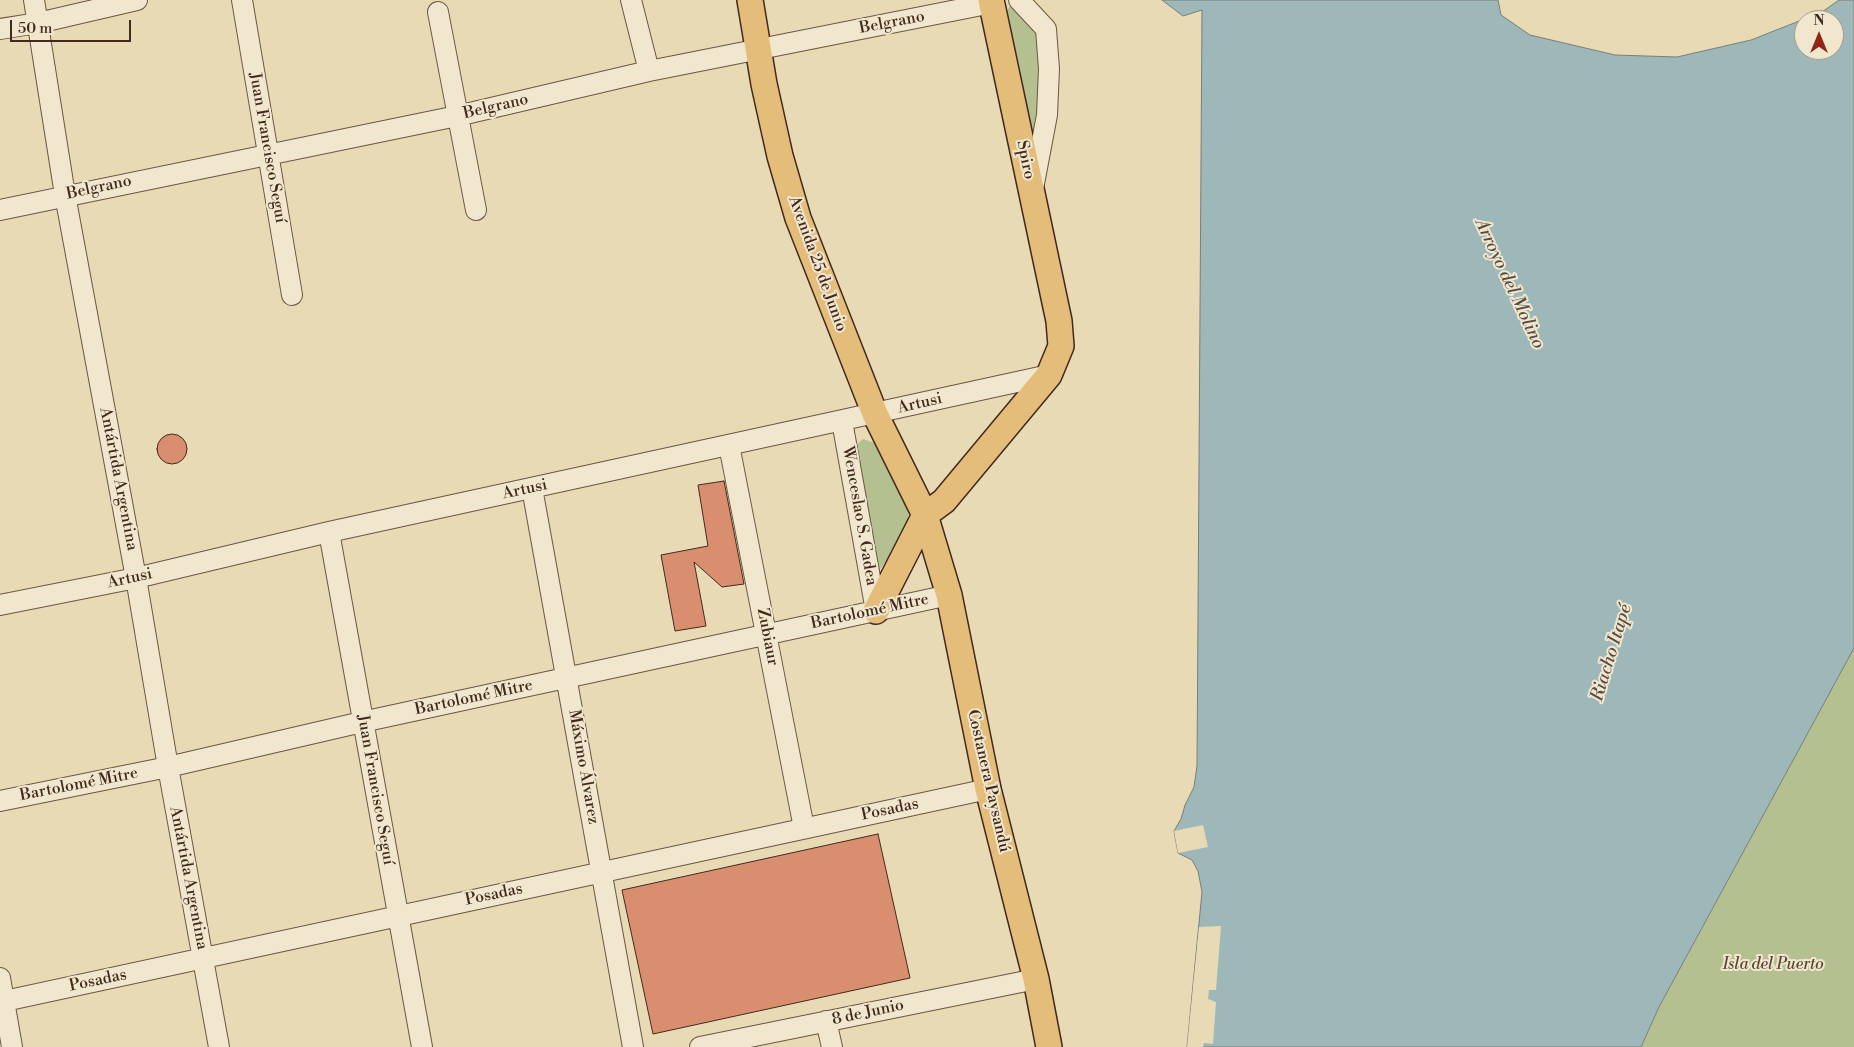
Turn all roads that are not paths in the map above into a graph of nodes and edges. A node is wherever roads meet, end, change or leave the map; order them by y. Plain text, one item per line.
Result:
1 (34, 0) edge
2 (137, 0) edge
3 (242, 0) edge
4 (631, 0) edge
5 (750, 0) edge
6 (1019, 0) edge
7 (992, 1) edge
8 (438, 12) dead end
9 (38, 23) junction
10 (0, 29) edge
11 (758, 50) junction
12 (649, 71) junction
13 (457, 116) junction
14 (267, 154) junction
15 (65, 195) junction
16 (1032, 195) junction
17 (0, 210) edge
18 (476, 210) dead end
19 (292, 295) dead end
20 (1049, 375) junction
21 (875, 414) junction
22 (842, 421) junction
23 (729, 445) junction
24 (532, 488) junction
25 (925, 515) junction
26 (329, 532) junction
27 (136, 578) junction
28 (949, 595) junction
29 (0, 605) edge
30 (876, 611) junction
31 (766, 635) junction
32 (567, 678) junction
33 (362, 722) junction
34 (168, 767) junction
35 (988, 788) junction
36 (0, 801) edge
37 (804, 828) junction
38 (603, 872) junction
39 (398, 916) junction
40 (203, 958) junction
41 (0, 978) edge
42 (1036, 979) junction
43 (2, 1001) edge
44 (826, 1021) junction
45 (12, 1047) edge
46 (219, 1047) edge
47 (422, 1047) edge
48 (633, 1047) edge
49 (700, 1047) edge
50 (832, 1047) edge
51 (1049, 1047) edge

1 - 9 street, Antártida Argentina
2 - 9 street
3 - 14 street, Juan Francisco Seguí
4 - 12 street
5 - 11 main road, Avenida 25 de Junio
6 - 16 street
7 - 11 street, Belgrano
7 - 16 main road, Spiro
8 - 13 street
9 - 10 street
9 - 15 street, Antártida Argentina
11 - 12 street, Belgrano
11 - 21 main road, Avenida 25 de Junio
12 - 13 street, Belgrano
13 - 14 street, Belgrano
13 - 18 street
14 - 15 street, Belgrano
14 - 19 street, Juan Francisco Seguí
15 - 17 street, Belgrano
15 - 27 street, Antártida Argentina
16 - 20 main road, Spiro
20 - 21 street, Artusi
20 - 25 main road
21 - 22 street, Artusi
21 - 25 main road, Avenida 25 de Junio
22 - 23 street, Artusi
22 - 30 street, Wenceslao S. Gadea
23 - 24 street, Artusi
23 - 31 street, Zubiaur
24 - 26 street, Artusi
24 - 32 street, Máximo Álvarez
25 - 28 main road, Costanera Paysandú
25 - 30 main road
26 - 27 street, Artusi
26 - 33 street, Juan Francisco Seguí
27 - 29 street, Artusi
27 - 34 street, Antártida Argentina
28 - 30 street, Bartolomé Mitre
28 - 35 main road, Costanera Paysandú
30 - 31 street, Bartolomé Mitre
31 - 32 street, Bartolomé Mitre
31 - 37 street, Zubiaur
32 - 33 street, Bartolomé Mitre
32 - 38 street, Máximo Álvarez
33 - 34 street, Bartolomé Mitre
33 - 39 street, Juan Francisco Seguí
34 - 36 street, Bartolomé Mitre
34 - 40 street, Antártida Argentina
35 - 37 street, Posadas
35 - 42 main road, Costanera Paysandú
37 - 38 street, Posadas
38 - 39 street, Posadas
38 - 48 street, Máximo Álvarez
39 - 40 street, Posadas
39 - 47 street, Juan Francisco Seguí
40 - 43 street, Posadas
40 - 46 street, Antártida Argentina
41 - 43 street
42 - 44 street, 8 de Junio
42 - 51 main road, Costanera Paysandú
43 - 45 street
44 - 49 street, 8 de Junio
44 - 50 street

